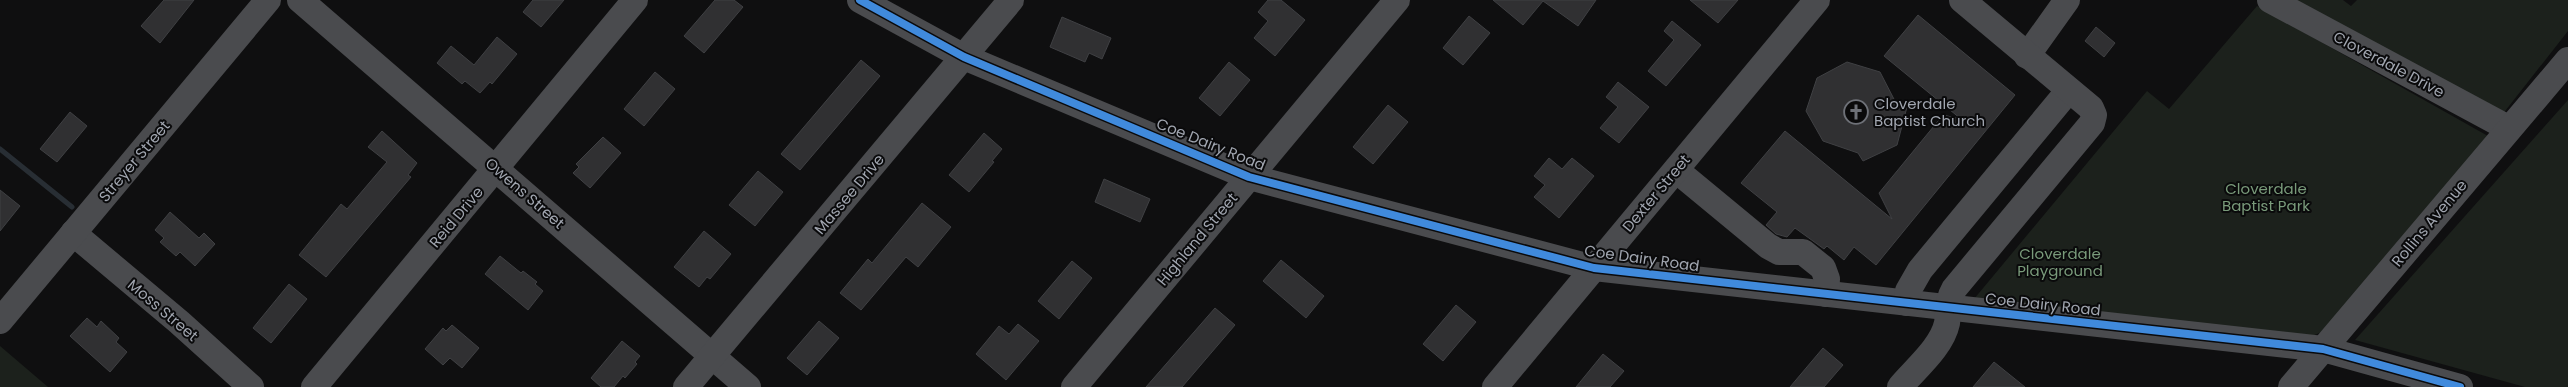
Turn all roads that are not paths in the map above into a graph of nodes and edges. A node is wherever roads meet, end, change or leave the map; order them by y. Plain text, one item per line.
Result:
1 (268, 0) edge
2 (300, 0) edge
3 (635, 0) edge
4 (860, 0) edge
5 (1011, 0) edge
6 (1397, 0) edge
7 (1817, 0) edge
8 (1962, 0) edge
9 (2067, 0) edge
10 (2270, 0) edge
11 (2027, 56) junction
12 (964, 57) junction
13 (2568, 60) edge
14 (2069, 90) junction
15 (2508, 128) junction
16 (496, 168) junction
17 (1676, 170) junction
18 (1249, 176) junction
19 (73, 233) junction
20 (1594, 268) junction
21 (1826, 294) junction
22 (1907, 303) junction
23 (1947, 307) junction
24 (0, 321) edge
25 (2323, 349) junction
26 (712, 356) junction
27 (251, 387) edge
28 (314, 387) edge
29 (686, 387) edge
30 (748, 387) edge
31 (1074, 387) edge
32 (1495, 387) edge
33 (1900, 387) edge
34 (2291, 387) edge
35 (2460, 387) edge

1 - 19 street, Streyer Street
2 - 16 street, Owens Street
3 - 16 street, Reid Drive
4 - 12 street, Coe Dairy Road
5 - 12 street, Massee Drive
6 - 18 street, Highland Street
7 - 17 street, Dexter Street
8 - 11 street
9 - 11 street
10 - 15 street, Cloverdale Drive
11 - 14 street
12 - 18 street, Coe Dairy Road
12 - 26 street, Massee Drive
13 - 15 street, Rollins Avenue
14 - 22 street
14 - 23 street
15 - 25 street, Rollins Avenue
16 - 26 street, Owens Street
16 - 28 street, Reid Drive
17 - 20 street, Dexter Street
17 - 21 street
18 - 20 street, Coe Dairy Road
18 - 31 street, Highland Street
19 - 24 street, Streyer Street
19 - 27 street, Moss Street
20 - 21 street, Coe Dairy Road
20 - 32 street, Dexter Street
21 - 22 street, Coe Dairy Road
22 - 23 street, Coe Dairy Road
23 - 25 street, Coe Dairy Road
23 - 33 street
25 - 34 street, Rollins Avenue
25 - 35 street, Coe Dairy Road
26 - 29 street, Massee Drive
26 - 30 street, Owens Street

